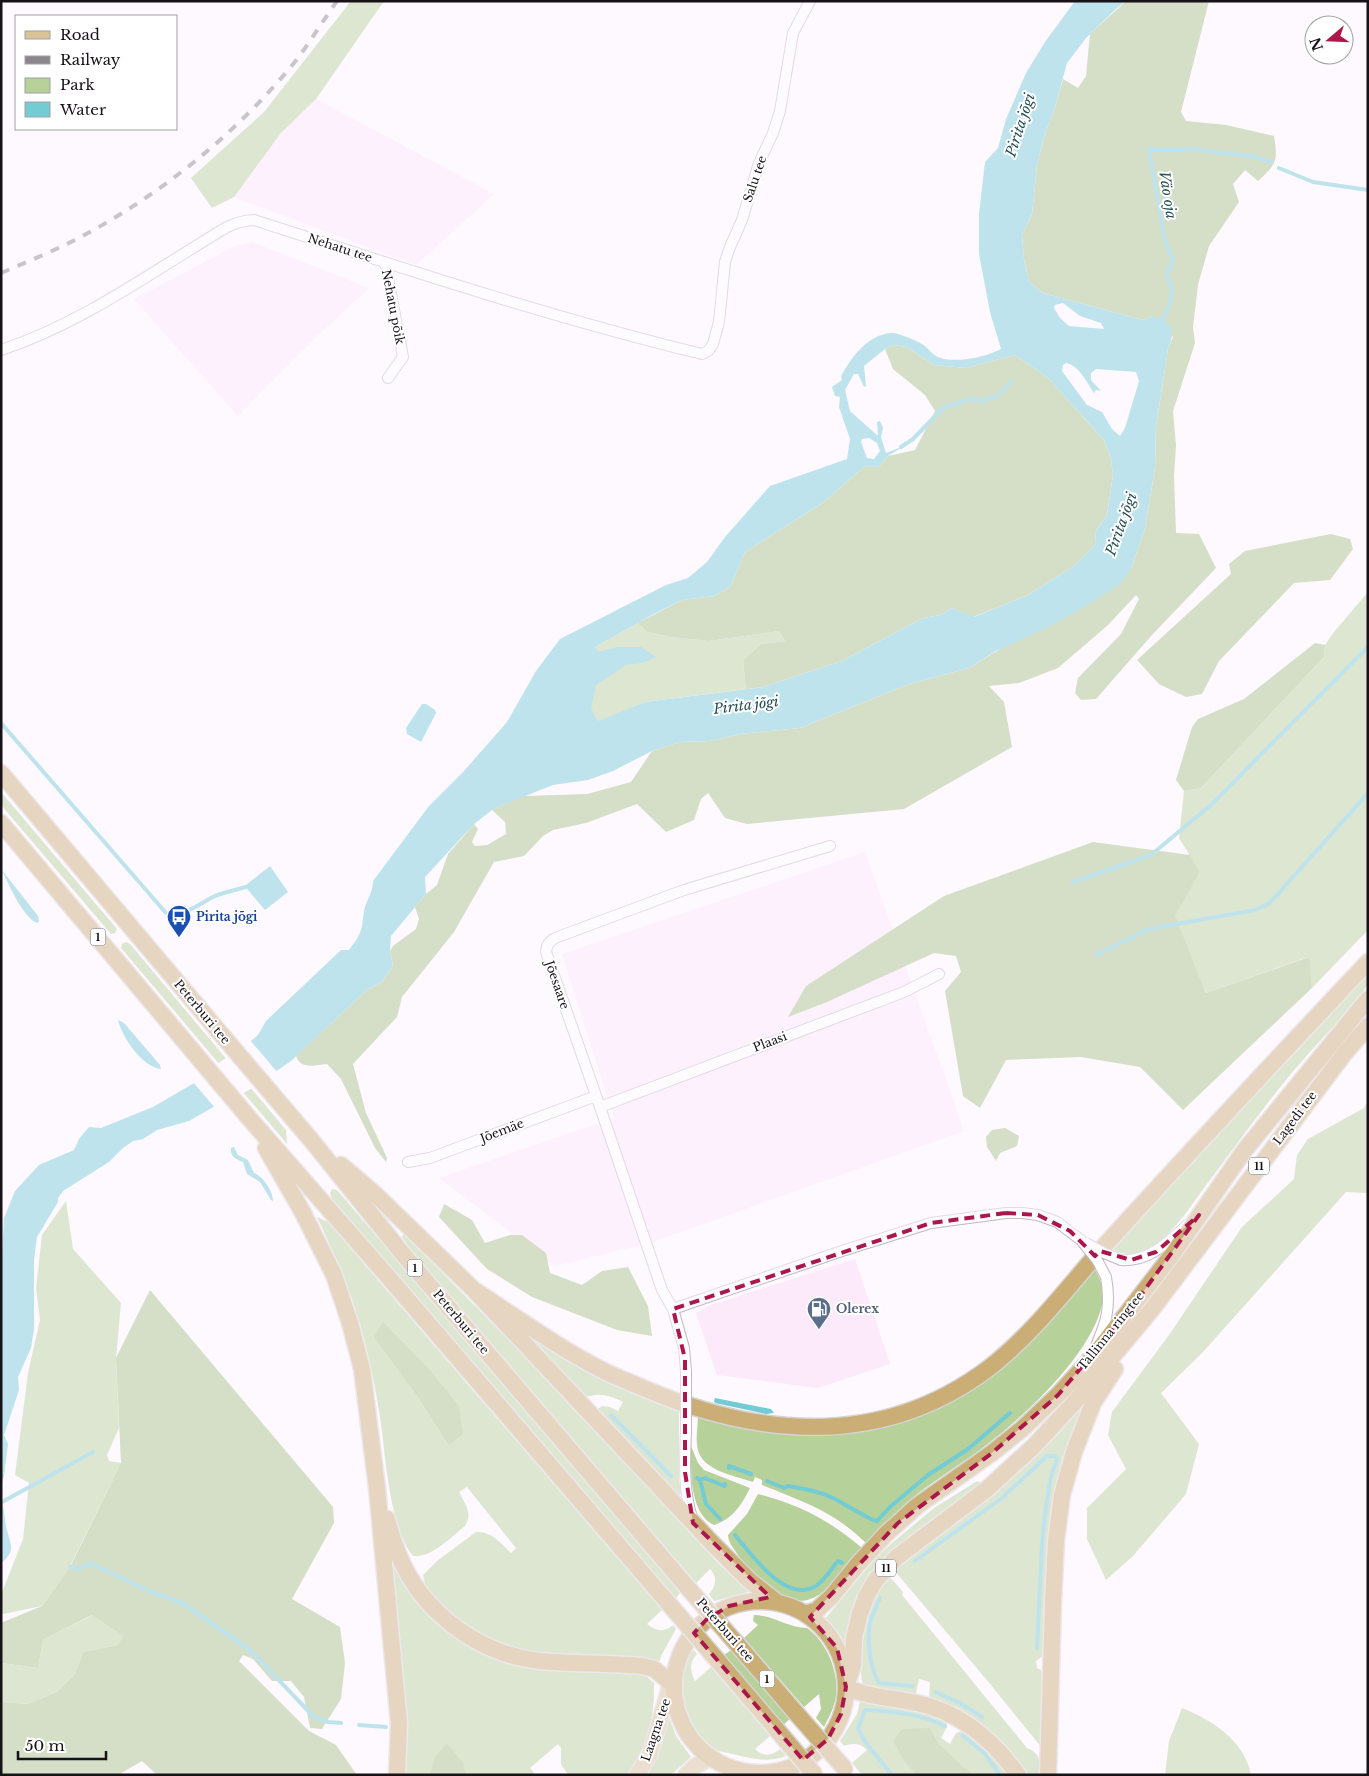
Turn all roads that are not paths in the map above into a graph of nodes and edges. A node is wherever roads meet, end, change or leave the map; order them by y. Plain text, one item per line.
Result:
1 (810, 1) edge
2 (385, 262) junction
3 (1, 350) edge
4 (702, 354) joint
5 (388, 378) dead end
6 (1, 773) edge
7 (1, 823) edge
8 (830, 846) dead end
9 (1368, 962) edge
10 (939, 974) dead end
11 (1368, 999) edge
12 (1368, 1026) edge
13 (596, 1096) junction
14 (600, 1107) junction
15 (248, 1118) junction
16 (312, 1141) junction
17 (408, 1162) dead end
18 (1199, 1215) junction
19 (1080, 1240) junction
20 (474, 1290) junction
21 (1152, 1308) junction
22 (673, 1309) junction
23 (1094, 1356) junction
24 (377, 1488) junction
25 (694, 1523) junction
26 (778, 1603) junction
27 (805, 1614) junction
28 (671, 1683) junction
29 (846, 1687) junction
30 (711, 1757) junction
31 (736, 1771) edge
32 (848, 1772) edge
33 (397, 1775) edge
34 (637, 1775) edge
35 (686, 1775) edge
36 (815, 1775) edge
37 (1018, 1775) edge
38 (1048, 1775) edge

1 - 4 street, Salu tee
2 - 3 street, Nehatu tee
2 - 4 street, Nehatu tee
2 - 5 street, Nehatu põik
6 - 16 highway, Peterburi tee / 1
7 - 15 highway, Peterburi tee / 1
8 - 13 street, Jõesaare
9 - 20 highway
10 - 14 street, Plaasi
11 - 18 highway, Tallinna ringtee / 11
12 - 21 highway, Lagedi tee / 11
13 - 14 street, Jõesaare
13 - 17 street, Jõemäe
14 - 22 street, Jõesaare
15 - 24 highway
15 - 36 highway, Peterburi tee / 1, bridge
16 - 20 highway
16 - 32 highway, Peterburi tee / 1, bridge
18 - 19 street, bridge
18 - 23 highway, Tallinna ringtee / 11
19 - 22 street
19 - 23 street, bridge
20 - 25 highway
21 - 29 highway, Tallinna ringtee / 11
21 - 38 highway
22 - 25 street, Jõesaare, bridge
23 - 27 highway, Tallinna ringtee / 11
24 - 28 highway
24 - 33 highway
25 - 26 highway
26 - 27 highway
26 - 28 highway
27 - 29 highway
28 - 30 highway
28 - 34 main road, Laagna tee
29 - 31 highway
29 - 37 highway
30 - 31 highway
30 - 35 main road

